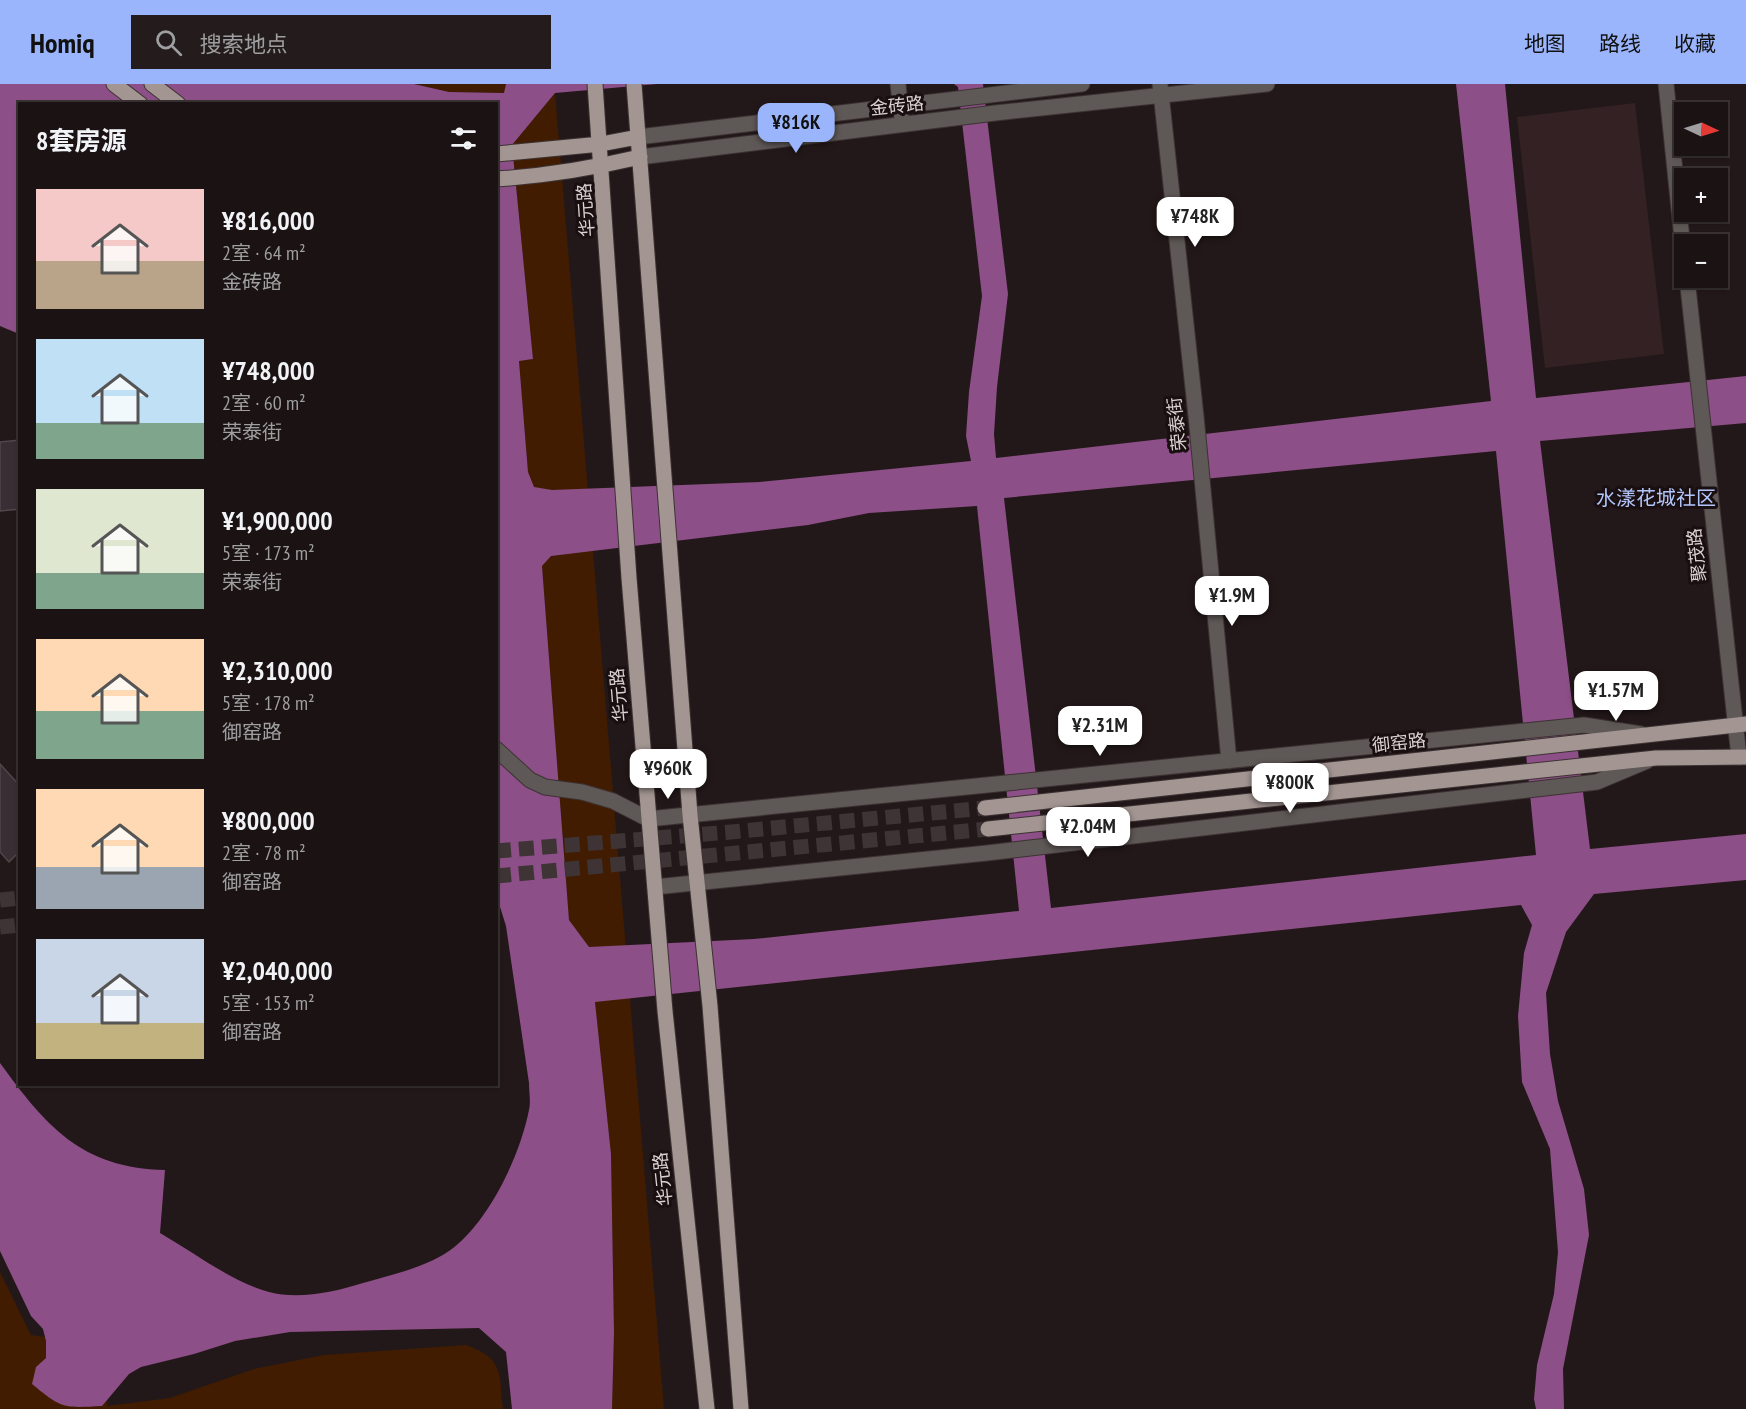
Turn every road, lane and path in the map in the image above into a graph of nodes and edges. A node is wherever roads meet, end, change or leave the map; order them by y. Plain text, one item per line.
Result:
1 (114, 84) edge
2 (152, 84) edge
3 (898, 84) edge
4 (1082, 84) edge
5 (1267, 84) edge
6 (1666, 84) edge
7 (635, 89) edge
8 (1162, 90) edge
9 (596, 91) edge
10 (137, 102) edge
11 (175, 102) edge
12 (901, 106) junction
13 (902, 124) junction
14 (638, 137) junction
15 (601, 144) junction
16 (498, 154) edge
17 (640, 157) junction
18 (603, 166) junction
19 (498, 179) edge
20 (1682, 234) edge
21 (1688, 288) edge
22 (1740, 724) edge
23 (1649, 735) junction
24 (498, 751) edge
25 (1743, 757) edge
26 (1656, 758) junction
27 (1229, 761) junction
28 (985, 808) tunnel mouth
29 (690, 814) junction
30 (648, 819) junction
31 (987, 830) tunnel mouth
32 (697, 883) junction
33 (655, 887) junction
34 (707, 1409) edge
35 (741, 1409) edge

1 - 10 main road
2 - 11 main road
3 - 12 street
4 - 12 street, 金砖路
5 - 8 street, 金砖路
6 - 20 street
7 - 14 main road
8 - 13 street, 金砖路
8 - 27 street, 荣泰街
9 - 15 main road, 华元路
12 - 13 street
12 - 14 street, 金砖路
13 - 17 street, 金砖路
14 - 15 main road, 金砖路
14 - 17 main road
15 - 16 main road, 金砖路
15 - 18 main road, 华元路
17 - 18 main road, 金砖路
17 - 29 main road
18 - 19 main road, 金砖路
18 - 30 main road, 华元路
21 - 22 street, 聚茂路
22 - 23 main road, 御窑路
22 - 25 street, 聚茂路
23 - 27 street
23 - 28 main road, 御窑路
24 - 30 street
25 - 26 main road
26 - 31 main road
26 - 32 street
27 - 29 street
29 - 30 street
29 - 32 main road
30 - 33 main road, 华元路
32 - 33 street
32 - 35 main road
33 - 34 main road, 华元路

